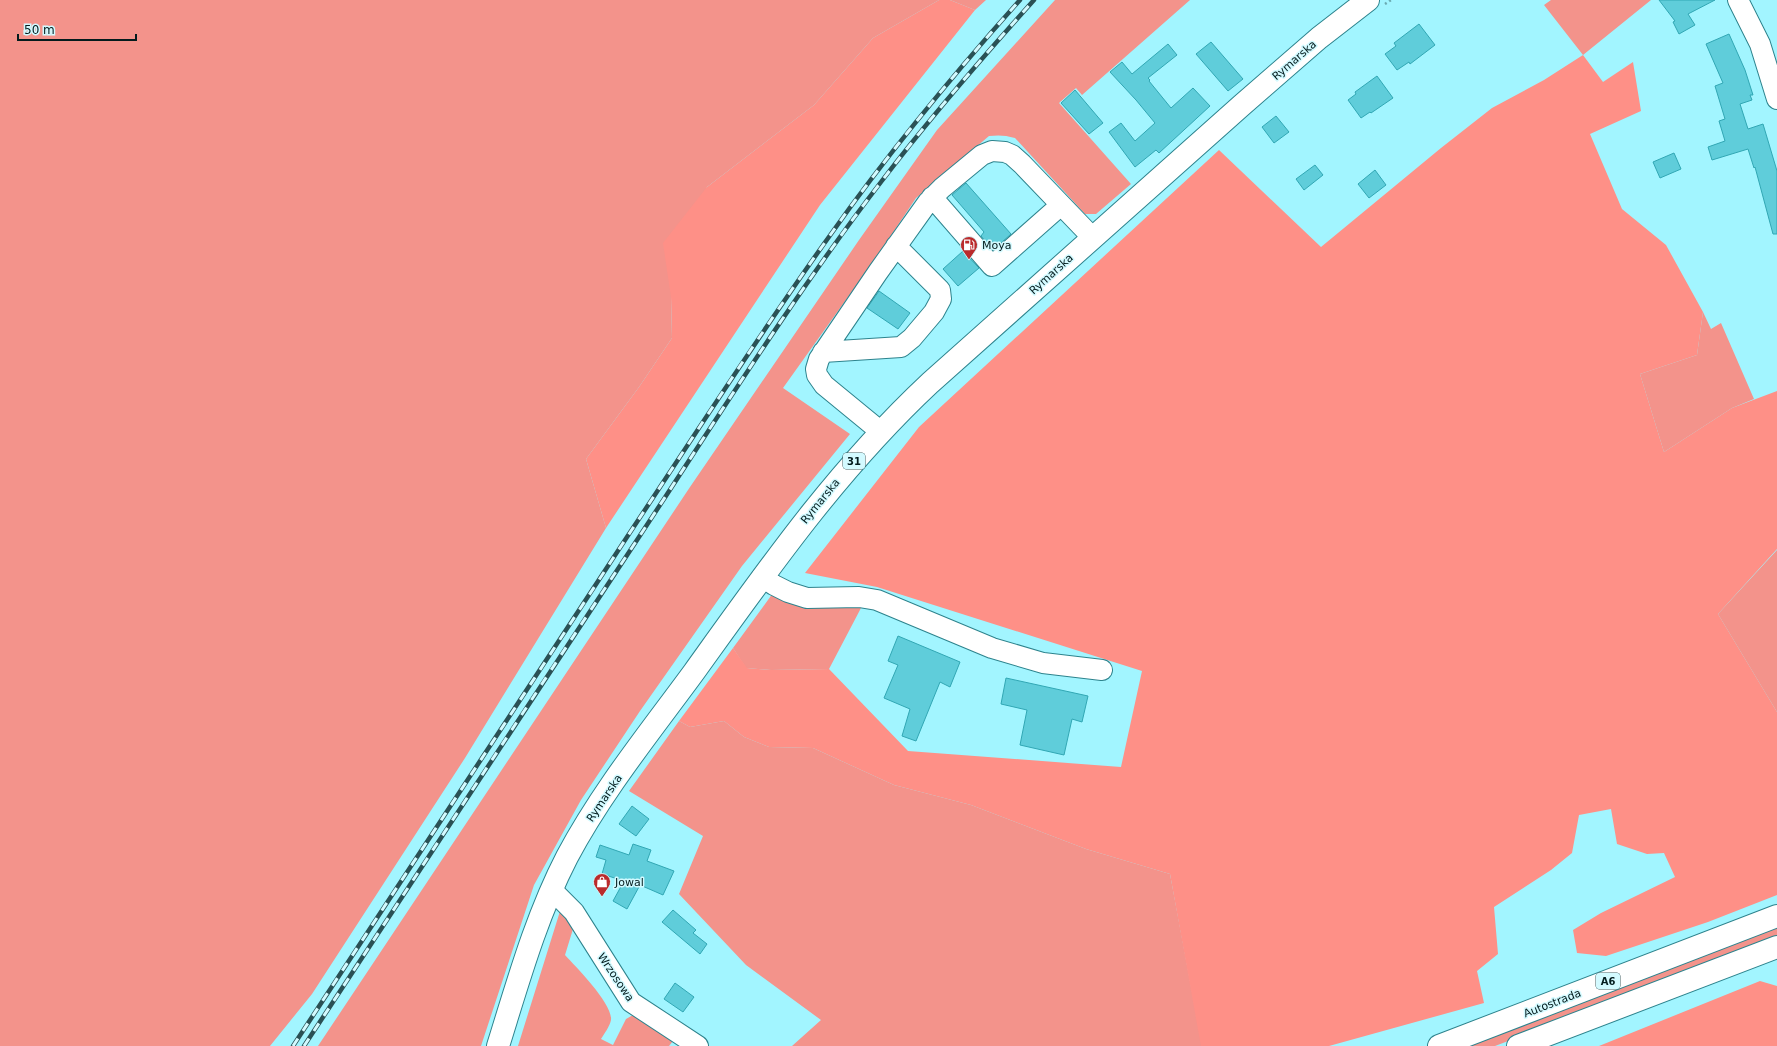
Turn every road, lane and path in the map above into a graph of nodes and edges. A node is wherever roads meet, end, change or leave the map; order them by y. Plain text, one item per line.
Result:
1 (1391, 0) edge
2 (1738, 0) edge
3 (1373, 4) edge
4 (1777, 99) edge
5 (932, 197) junction
6 (1061, 205) junction
7 (1092, 237) junction
8 (896, 246) junction
9 (824, 352) junction
10 (880, 431) junction
11 (762, 577) junction
12 (1102, 670) dead end
13 (552, 890) junction
14 (1777, 916) edge
15 (1777, 947) edge
16 (498, 1046) edge
17 (698, 1046) edge
18 (1439, 1046) edge
19 (1518, 1046) edge

1 - 3 path
2 - 4 street
3 - 7 main road, Rymarska / 31
5 - 6 street
5 - 6 street
5 - 8 street
6 - 7 street
7 - 10 main road, Rymarska / 31
8 - 9 street
8 - 9 street
9 - 10 street
10 - 11 main road, Rymarska / 31
11 - 12 street
11 - 13 main road, Rymarska / 31
13 - 16 main road, Rymarska / 31
13 - 17 street, Wrzosowa
14 - 18 main road, Autostrada / A6
15 - 19 main road

